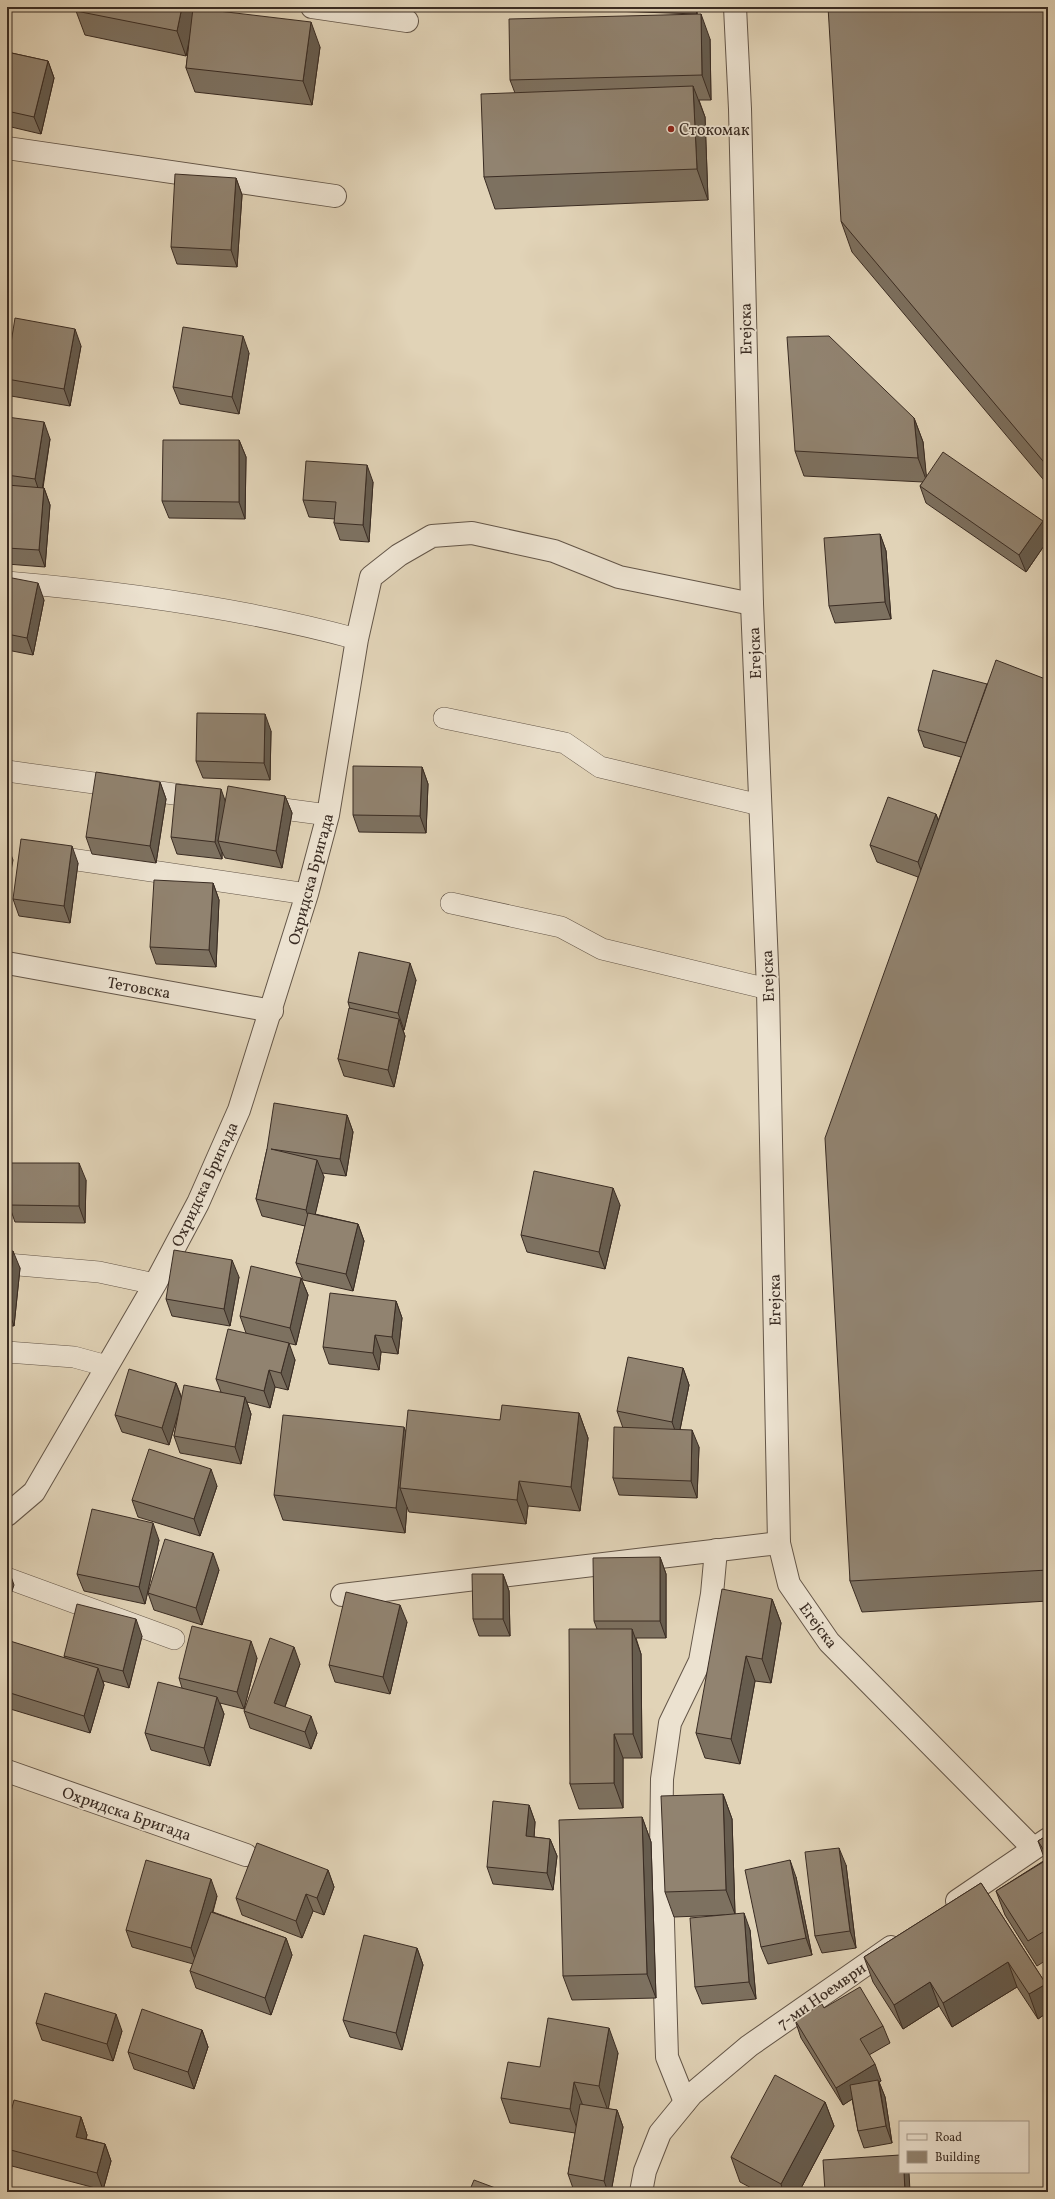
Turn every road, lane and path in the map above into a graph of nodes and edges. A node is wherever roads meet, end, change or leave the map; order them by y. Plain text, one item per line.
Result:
1 (312, 7) edge
2 (735, 7) edge
3 (407, 21) dead end
4 (7, 148) edge
5 (335, 196) dead end
6 (7, 582) edge
7 (752, 604) junction
8 (357, 639) junction
9 (444, 718) dead end
10 (7, 771) edge
11 (218, 800) edge
12 (242, 803) edge
13 (760, 805) junction
14 (328, 815) junction
15 (57, 857) edge
16 (307, 894) junction
17 (451, 904) dead end
18 (7, 963) edge
19 (768, 989) junction
20 (272, 1011) junction
21 (7, 1264) edge
22 (155, 1284) junction
23 (7, 1352) edge
24 (107, 1366) junction
25 (7, 1515) edge
26 (779, 1543) junction
27 (716, 1550) junction
28 (7, 1578) edge
29 (342, 1595) dead end
30 (174, 1639) dead end
31 (7, 1771) edge
32 (1041, 1844) edge
33 (246, 1855) dead end
34 (943, 1911) edge
35 (906, 1937) edge
36 (685, 2102) junction
37 (641, 2192) edge

1 - 3 street
2 - 7 street, Егејска
4 - 5 street
6 - 8 lane
7 - 8 street, Охридска Бригада
7 - 13 street, Егејска
8 - 14 street, Охридска Бригада
9 - 13 lane
10 - 11 lane
12 - 14 lane
13 - 19 street, Егејска
14 - 16 street, Охридска Бригада
15 - 16 lane
16 - 20 street, Охридска Бригада
17 - 19 lane
18 - 20 street, Тетовска
19 - 26 street, Егејска
20 - 22 street, Охридска Бригада
21 - 22 lane
22 - 24 street, Охридска Бригада
23 - 24 lane
24 - 25 street, Охридска Бригада
26 - 27 street
26 - 32 street, Егејска
27 - 29 street
27 - 36 street
28 - 30 lane
31 - 33 street, Охридска Бригада
32 - 34 street
35 - 36 street, 7-ми Ноември
36 - 37 street, 7-ми Ноември

